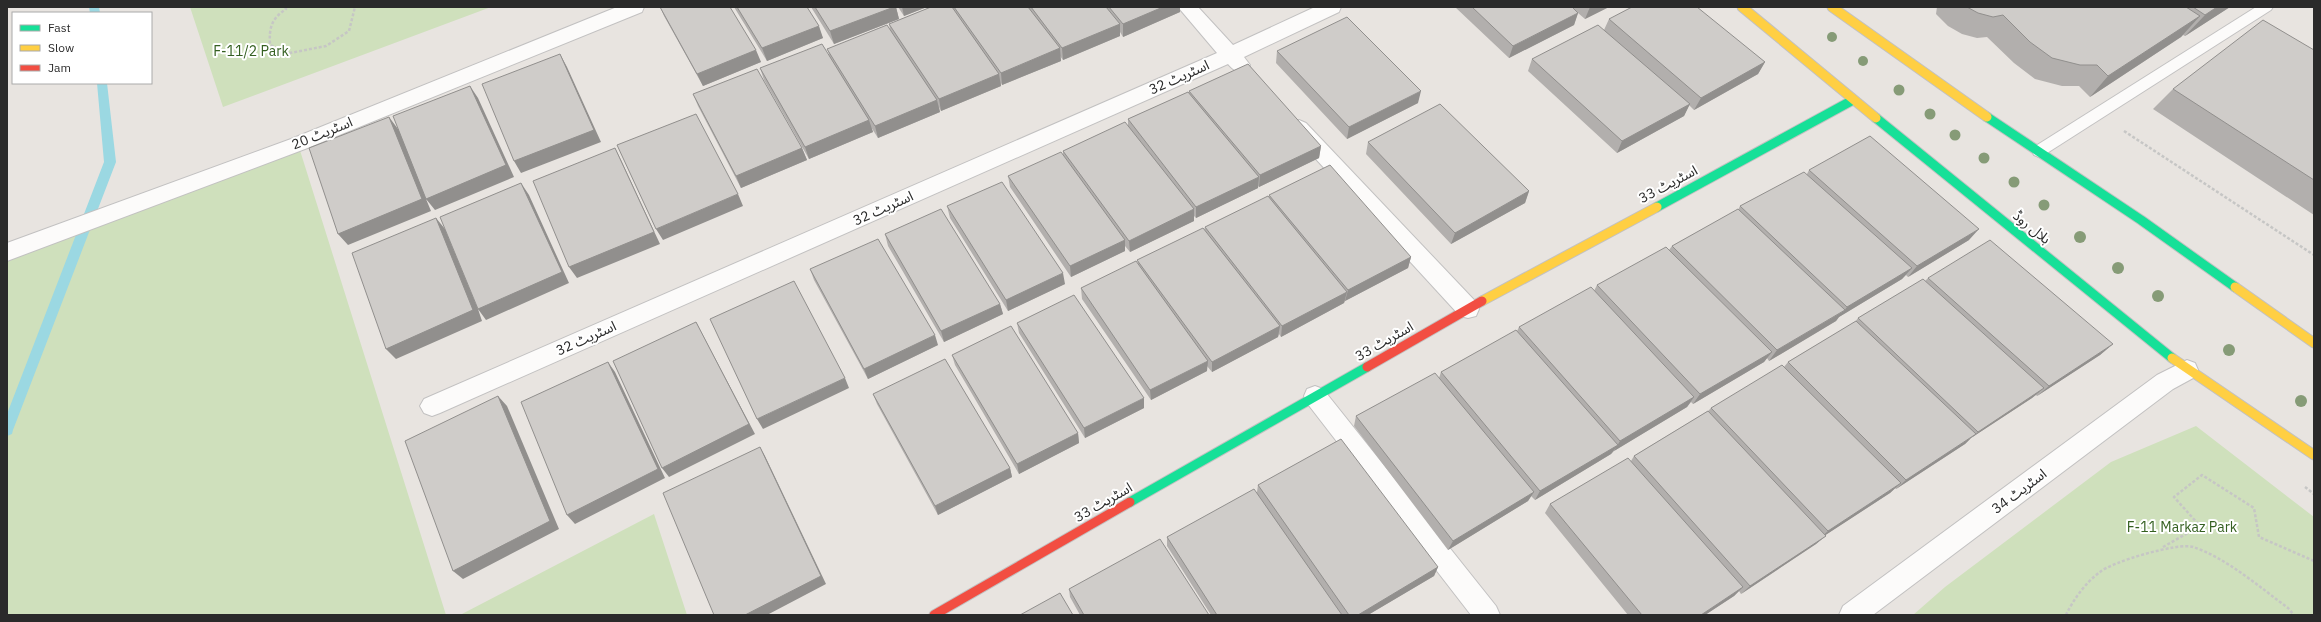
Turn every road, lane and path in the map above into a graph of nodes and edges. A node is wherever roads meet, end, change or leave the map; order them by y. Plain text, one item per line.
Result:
1 (285, 7) edge
2 (355, 7) edge
3 (635, 7) edge
4 (1187, 7) edge
5 (1332, 7) edge
6 (1742, 7) edge
7 (1832, 7) edge
8 (2260, 11) edge
9 (2266, 23) edge
10 (1230, 55) junction
11 (1252, 78) edge
12 (1853, 100) junction
13 (1284, 113) edge
14 (2099, 114) junction
15 (2039, 151) junction
16 (7, 252) edge
17 (2314, 254) edge
18 (1468, 309) junction
19 (2314, 343) edge
20 (2187, 370) junction
21 (1315, 396) junction
22 (432, 406) dead end
23 (2314, 455) edge
24 (2161, 548) junction
25 (2314, 561) edge
26 (934, 615) edge
27 (1486, 615) edge
28 (1852, 615) edge
29 (2066, 615) edge
30 (2294, 615) edge

1 - 2 path
3 - 16 street, اسٹریٹ 20
4 - 10 street
5 - 10 street, اسٹریٹ 32
6 - 12 street, ہلال روڈ
7 - 15 street
8 - 9 lane
8 - 14 lane
10 - 11 street
10 - 22 street, اسٹریٹ 32
12 - 18 street, اسٹریٹ 33
12 - 20 street, ہلال روڈ
13 - 18 street
14 - 15 lane
14 - 17 path
15 - 19 street
18 - 21 street, اسٹریٹ 33
20 - 23 street, ہلال روڈ
20 - 28 street, اسٹریٹ 34
21 - 26 street, اسٹریٹ 33
21 - 27 street
24 - 25 path
24 - 29 path
24 - 30 path

